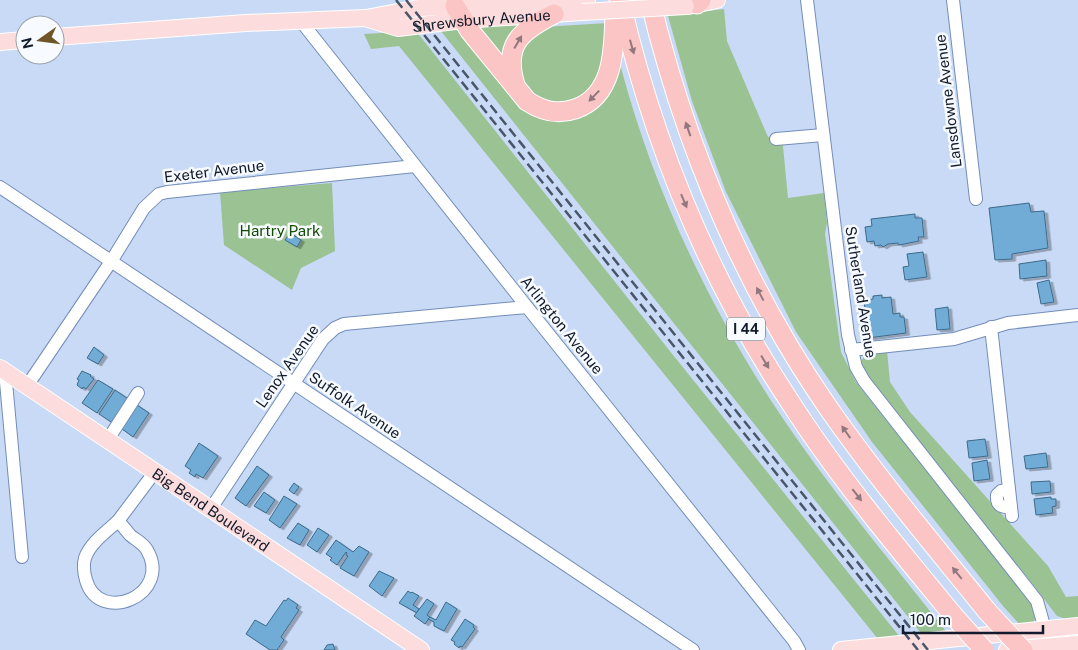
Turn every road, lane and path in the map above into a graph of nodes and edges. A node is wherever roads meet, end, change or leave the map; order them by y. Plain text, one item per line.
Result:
1 (615, 0) edge
2 (620, 0) edge
3 (650, 0) edge
4 (717, 0) edge
5 (808, 0) edge
6 (953, 0) edge
7 (422, 4) edge
8 (583, 4) edge
9 (694, 4) edge
10 (456, 9) edge
11 (554, 14) junction
12 (366, 18) junction
13 (300, 20) junction
14 (65, 36) edge
15 (15, 41) edge
16 (0, 42) edge
17 (515, 87) junction
18 (823, 135) junction
19 (776, 139) dead end
20 (415, 166) junction
21 (0, 187) edge
22 (976, 199) dead end
23 (112, 260) junction
24 (527, 307) junction
25 (1078, 315) edge
26 (992, 327) junction
27 (851, 350) junction
28 (2, 370) edge
29 (293, 383) junction
30 (27, 386) junction
31 (138, 393) dead end
32 (107, 441) junction
33 (154, 473) junction
34 (210, 510) junction
35 (1012, 511) dead end
36 (118, 521) junction
37 (22, 557) dead end
38 (1078, 626) edge
39 (1045, 629) junction
40 (1078, 644) edge
41 (1050, 647) junction
42 (421, 650) edge
43 (693, 650) edge
44 (799, 650) edge
45 (841, 650) edge
46 (984, 650) edge
47 (1007, 650) edge
48 (1022, 650) edge

1 -> 17 highway
2 -> 46 highway, I 44, bridge
48 -> 3 highway, I 44, bridge
4 - 9 main road, Shrewsbury Avenue
5 - 18 street, Sutherland Avenue
6 - 22 street, Lansdowne Avenue
7 - 10 main road, Shrewsbury Avenue
7 - 12 main road, Shrewsbury Avenue
8 - 9 main road, Shrewsbury Avenue, bridge
8 - 10 main road, Shrewsbury Avenue
8 - 11 main road, Shrewsbury Avenue
10 - 11 main road, Shrewsbury Avenue
10 - 12 main road, Shrewsbury Avenue
10 - 17 highway
17 -> 11 highway
12 - 13 main road, Shrewsbury Avenue
13 - 14 main road, Shrewsbury Avenue
13 - 20 street, Arlington Avenue
15 - 16 main road
18 - 19 street
18 - 27 street, Sutherland Avenue
20 - 23 street, Exeter Avenue
20 - 24 street, Arlington Avenue
21 - 23 street, Suffolk Avenue
23 - 29 street, Suffolk Avenue
23 - 30 street, Exeter Avenue
24 - 29 street, Lenox Avenue
24 - 44 street, Arlington Avenue
25 - 26 street
26 - 27 street
26 - 35 street
27 - 39 street, Sutherland Avenue
28 - 30 main road, Big Bend Boulevard
28 - 37 street
29 - 34 street, Lenox Avenue
29 - 43 street, Suffolk Avenue
30 - 32 main road, Big Bend Boulevard
31 - 32 street
32 - 33 main road, Big Bend Boulevard
33 - 34 main road, Big Bend Boulevard
33 - 36 street
34 - 42 main road, Big Bend Boulevard
36 - 36 street
38 - 39 main road
39 - 41 street, Sutherland Avenue
39 - 45 main road
40 - 41 main road
41 - 47 main road

